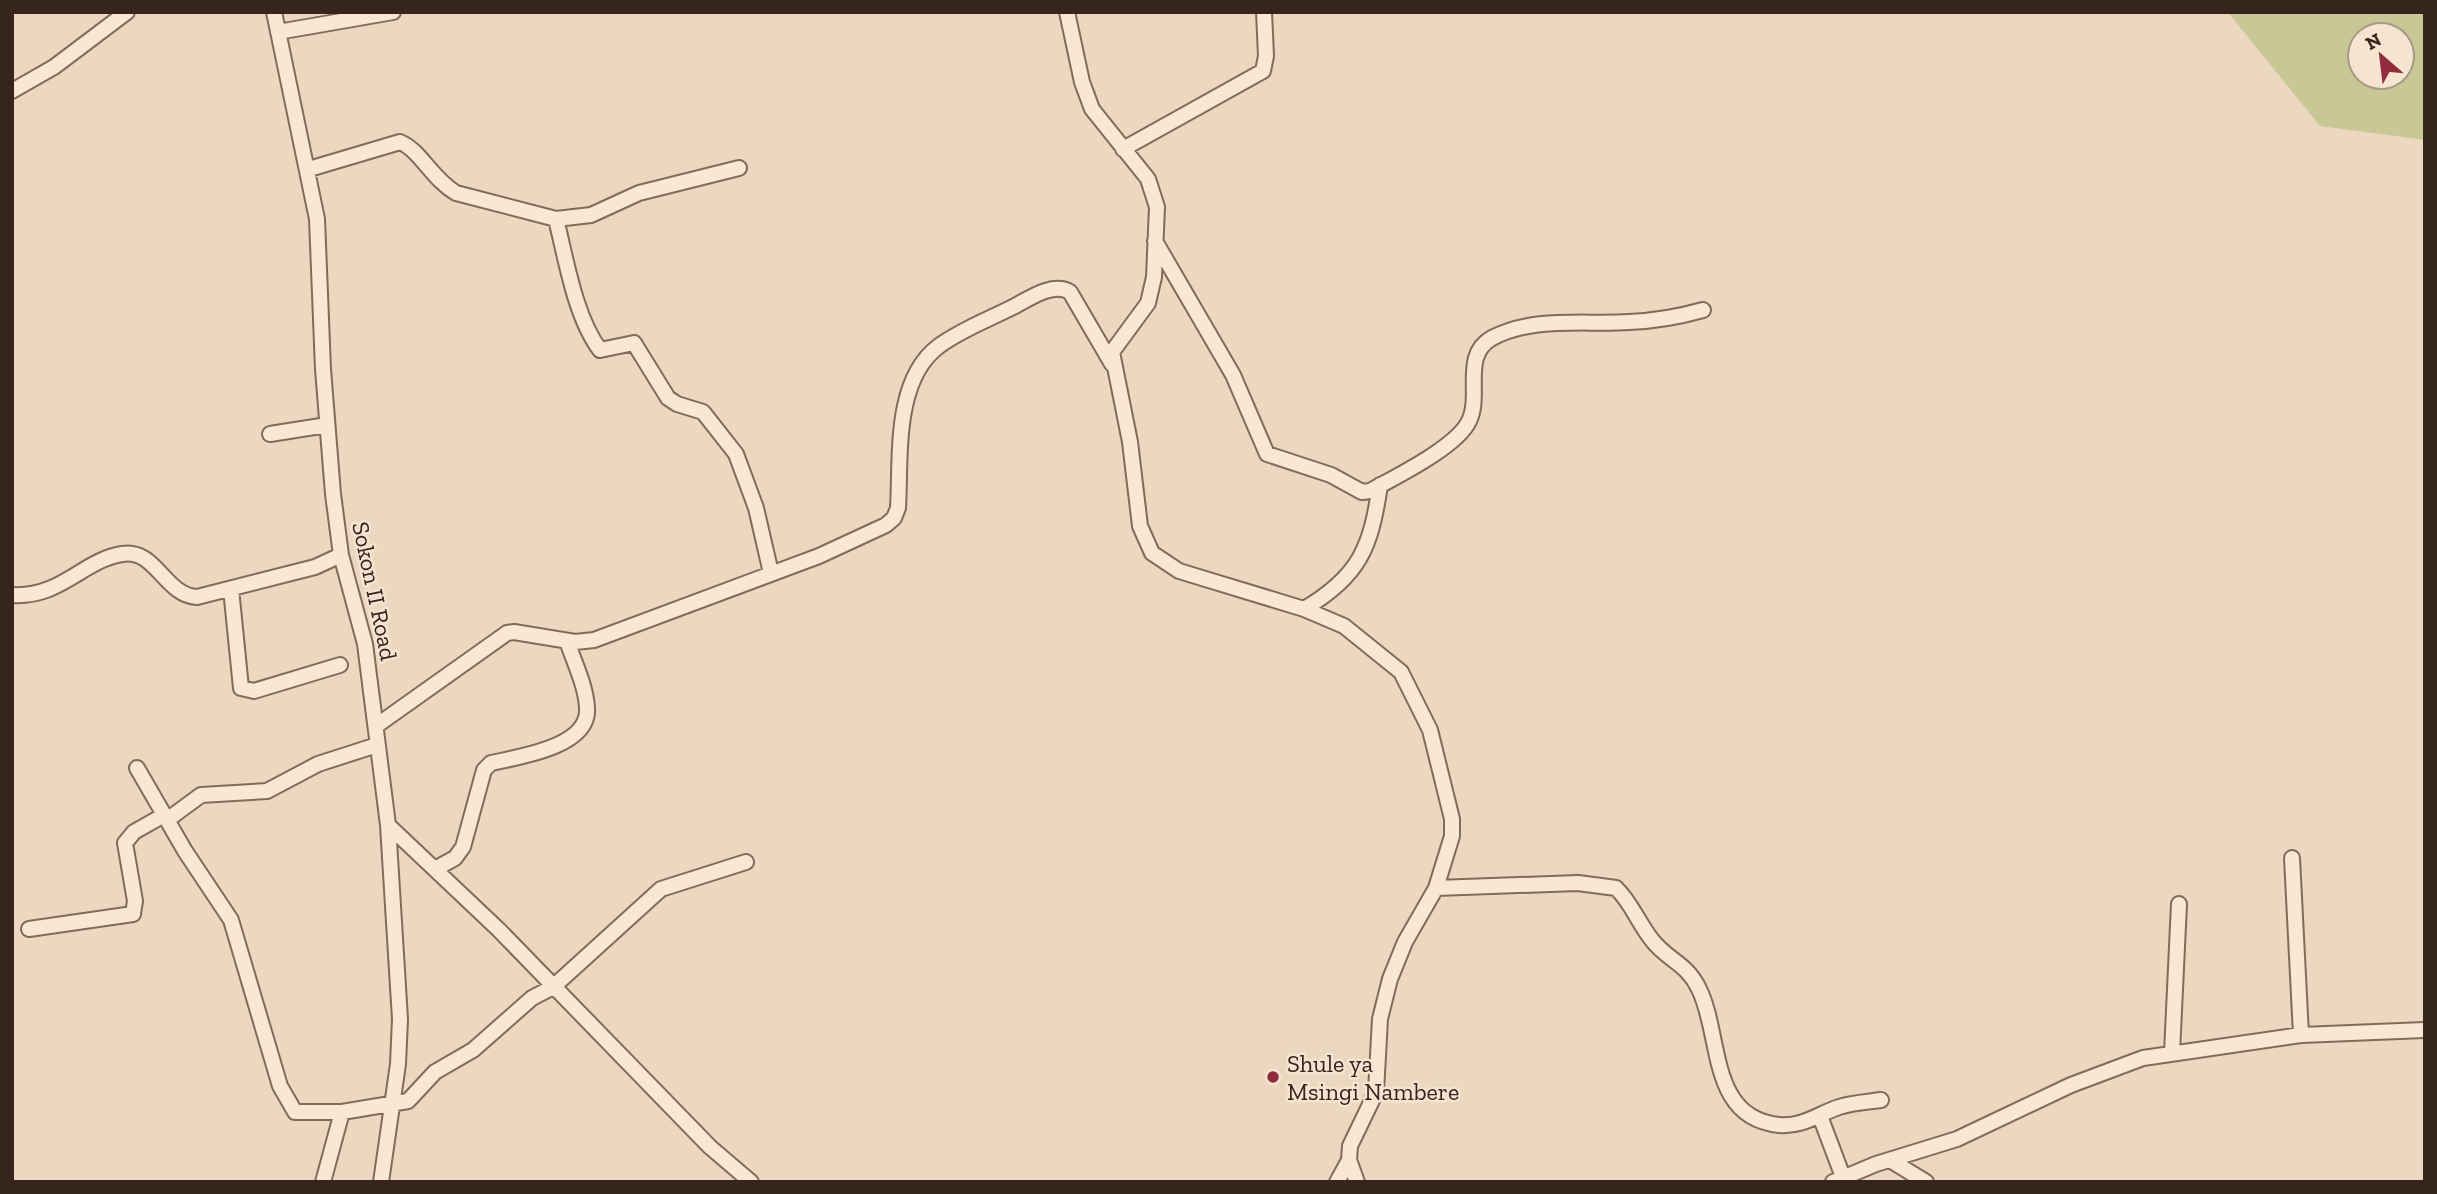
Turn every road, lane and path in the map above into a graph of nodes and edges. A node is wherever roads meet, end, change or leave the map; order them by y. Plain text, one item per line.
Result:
1 (127, 12) edge
2 (274, 12) edge
3 (393, 12) edge
4 (1067, 12) edge
5 (1264, 12) edge
6 (278, 33) junction
7 (12, 92) edge
8 (1123, 149) junction
9 (739, 168) dead end
10 (309, 169) junction
11 (556, 219) junction
12 (1155, 240) junction
13 (1703, 310) dead end
14 (1113, 367) junction
15 (327, 425) junction
16 (270, 434) dead end
17 (1380, 485) junction
18 (341, 555) junction
19 (771, 573) junction
20 (231, 589) junction
21 (12, 595) edge
22 (1304, 608) junction
23 (567, 641) junction
24 (340, 665) dead end
25 (376, 726) junction
26 (377, 745) junction
27 (136, 768) dead end
28 (165, 817) junction
29 (388, 825) junction
30 (2292, 858) dead end
31 (746, 862) dead end
32 (435, 869) junction
33 (1436, 888) junction
34 (2179, 904) dead end
35 (29, 929) dead end
36 (553, 987) junction
37 (2425, 1030) edge
38 (2301, 1035) junction
39 (2172, 1054) junction
40 (1881, 1100) dead end
41 (393, 1105) junction
42 (342, 1112) junction
43 (1820, 1116) junction
44 (1349, 1160) junction
45 (1889, 1160) junction
46 (1838, 1180) edge
47 (323, 1182) edge
48 (381, 1182) edge
49 (751, 1182) edge
50 (1337, 1182) edge
51 (1357, 1182) edge
52 (1926, 1182) edge

1 - 7 street
2 - 6 street, Sokon II Road
3 - 6 street
4 - 8 street
5 - 8 street
6 - 10 street, Sokon II Road
8 - 12 street
9 - 11 street
10 - 11 street
10 - 15 street, Sokon II Road
11 - 19 street
12 - 14 street
12 - 17 street
13 - 17 street
14 - 19 street
14 - 22 street
15 - 16 street
15 - 18 street, Sokon II Road
17 - 22 street
18 - 20 street
18 - 25 street, Sokon II Road
19 - 23 street
20 - 21 street
20 - 24 street
22 - 33 street
23 - 25 street
23 - 32 street
25 - 26 street, Sokon II Road
26 - 28 street
26 - 29 street, Sokon II Road
27 - 28 street
28 - 35 street
28 - 42 street
29 - 32 street
29 - 41 street, Sokon II Road
30 - 38 street
31 - 36 street
32 - 36 street
33 - 43 street
33 - 44 street
34 - 39 street
36 - 41 street
36 - 49 street
37 - 38 street
38 - 39 street
39 - 45 street
40 - 43 street
41 - 42 street
41 - 48 street, Sokon II Road
42 - 47 street
43 - 46 street
44 - 50 street
44 - 51 street
45 - 46 street
45 - 52 street

